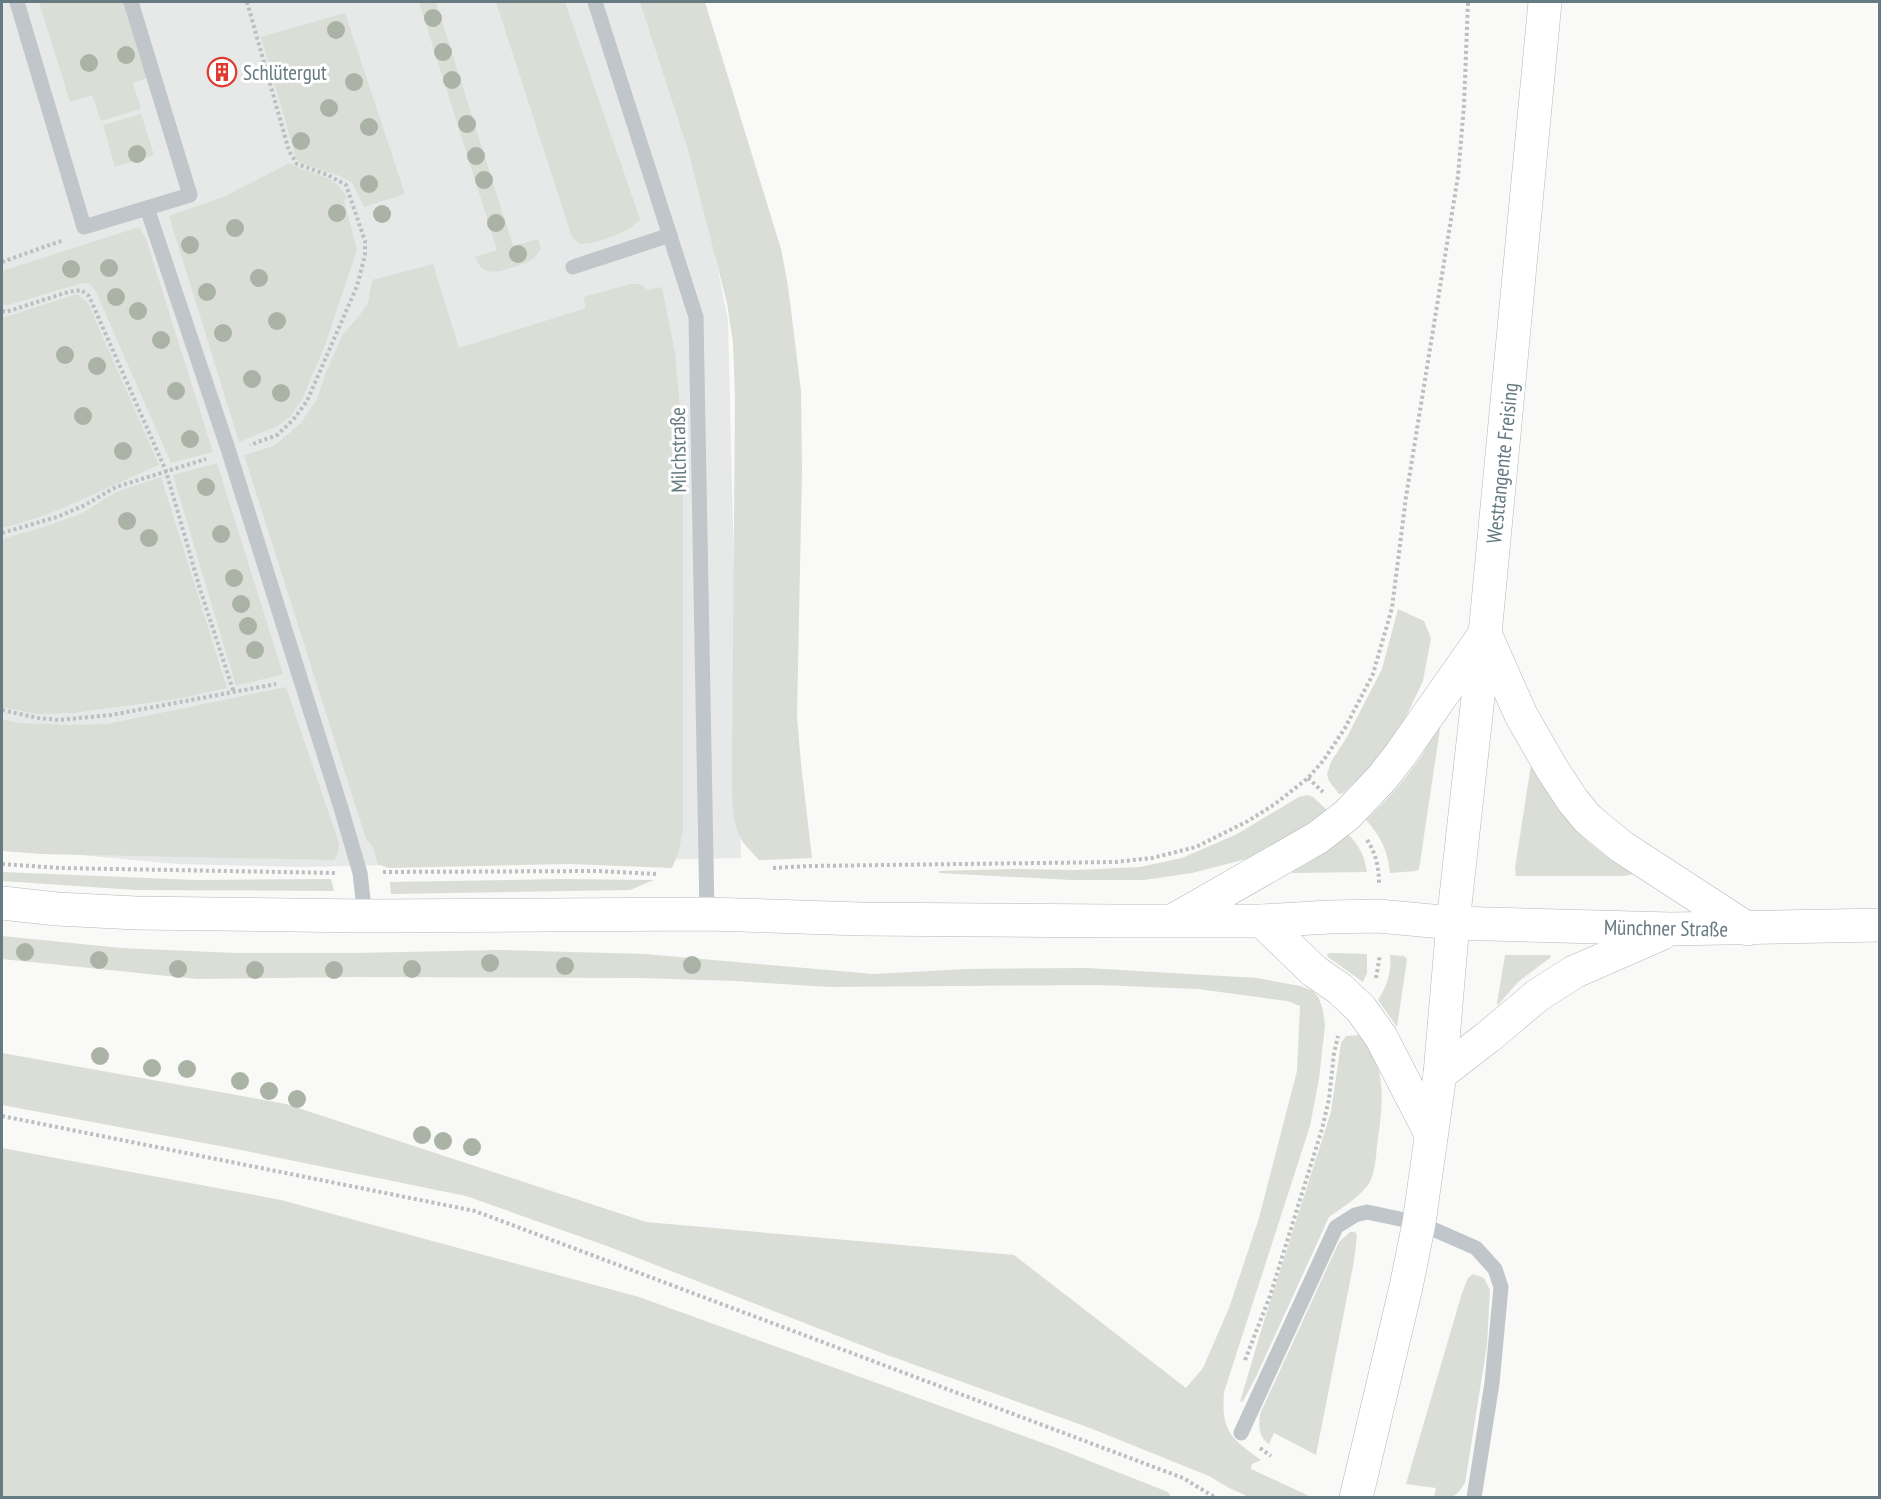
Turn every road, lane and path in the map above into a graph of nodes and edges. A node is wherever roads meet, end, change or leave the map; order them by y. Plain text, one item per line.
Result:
1 (17, 2) edge
2 (131, 2) edge
3 (247, 2) edge
4 (596, 2) edge
5 (1468, 2) edge
6 (1545, 2) edge
7 (147, 208) junction
8 (84, 227) junction
9 (670, 235) junction
10 (2, 262) edge
11 (573, 267) dead end
12 (2, 311) edge
13 (229, 452) junction
14 (166, 471) junction
15 (2, 533) edge
16 (1485, 634) junction
17 (301, 678) junction
18 (234, 693) junction
19 (2, 710) edge
20 (1365, 836) dead end
21 (2, 864) edge
22 (773, 868) dead end
23 (360, 873) junction
24 (656, 874) dead end
25 (1379, 886) dead end
26 (2, 903) edge
27 (707, 914) junction
28 (365, 916) junction
29 (1174, 921) junction
30 (1262, 921) junction
31 (1453, 923) junction
32 (1880, 925) edge
33 (1671, 929) junction
34 (1748, 929) junction
35 (1339, 1033) dead end
36 (1440, 1074) junction
37 (2, 1116) edge
38 (1431, 1134) junction
39 (1419, 1223) junction
40 (1242, 1367) dead end
41 (1241, 1433) joint
42 (1271, 1456) dead end
43 (1216, 1497) edge
44 (1356, 1497) edge
45 (1473, 1497) edge

1 - 8 lane
2 - 7 lane
3 - 13 path
4 - 9 lane, Milchstraße
5 - 22 path
6 - 16 main road, Westtangente Freising
7 - 8 lane
7 - 13 lane
8 - 10 path
9 - 11 lane
9 - 27 lane, Milchstraße
12 - 14 path
13 - 14 path
13 - 17 lane
14 - 15 path
14 - 18 path
16 - 29 main road
16 - 31 main road, Westtangente Freising
16 - 34 main road
17 - 18 path
17 - 23 lane
18 - 19 path
20 - 25 path
21 - 23 path
23 - 24 path
23 - 28 lane
26 - 28 main road, Münchner Straße
27 - 28 main road, Münchner Straße
27 - 29 main road, Münchner Straße
29 - 30 main road, Münchner Straße
30 - 31 main road, Münchner Straße
30 - 38 main road
31 - 33 main road, Münchner Straße
31 - 36 main road, Westtangente Freising
32 - 34 main road, Münchner Straße
33 - 34 main road, Münchner Straße
33 - 36 main road
35 - 40 path
36 - 38 main road, Westtangente Freising
37 - 43 path
38 - 39 main road, Westtangente Freising
39 - 41 lane
39 - 44 main road, Westtangente Freising
39 - 45 lane
41 - 42 path

